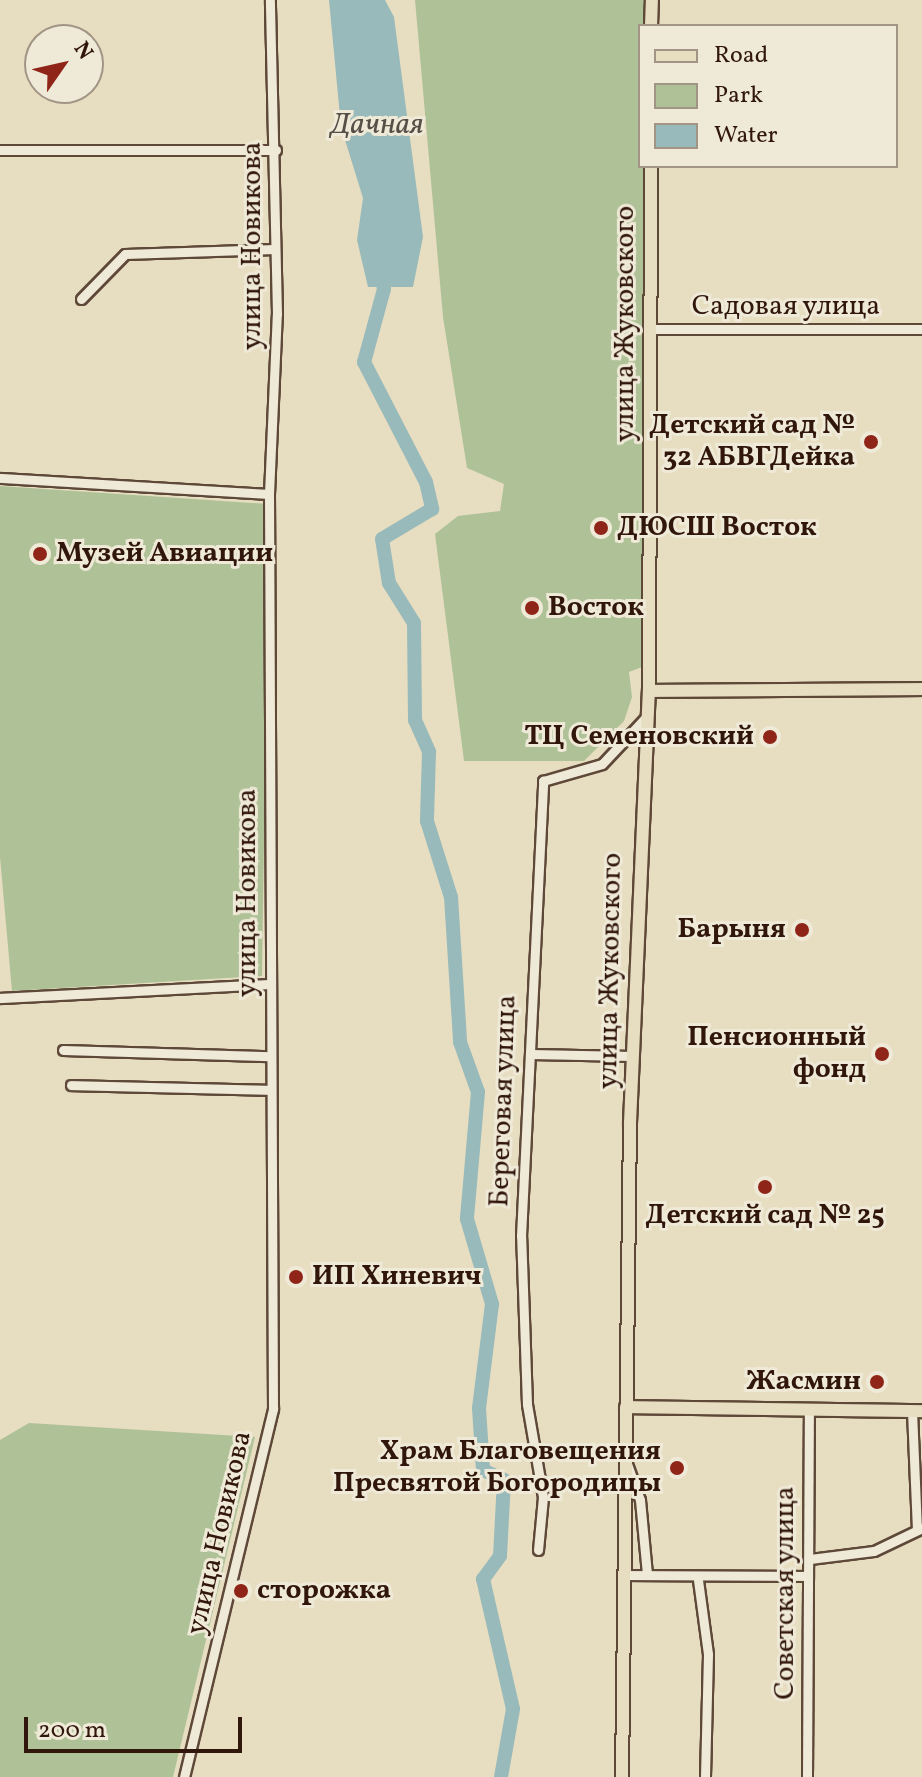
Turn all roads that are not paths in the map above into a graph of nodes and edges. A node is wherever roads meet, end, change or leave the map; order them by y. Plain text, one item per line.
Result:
1 (270, 0) edge
2 (652, 0) edge
3 (651, 24) edge
4 (0, 150) edge
5 (276, 150) junction
6 (651, 168) edge
7 (275, 249) junction
8 (81, 299) dead end
9 (650, 329) junction
10 (922, 329) edge
11 (0, 478) edge
12 (269, 494) junction
13 (922, 689) edge
14 (649, 691) junction
15 (647, 716) junction
16 (270, 984) junction
17 (0, 998) edge
18 (63, 1050) dead end
19 (530, 1054) junction
20 (270, 1056) junction
21 (633, 1056) junction
22 (71, 1085) dead end
23 (271, 1090) junction
24 (626, 1407) junction
25 (809, 1410) junction
26 (917, 1411) edge
27 (626, 1461) junction
28 (920, 1529) edge
29 (538, 1550) dead end
30 (810, 1559) junction
31 (647, 1574) junction
32 (624, 1575) junction
33 (808, 1576) junction
34 (698, 1580) junction
35 (184, 1777) edge
36 (622, 1777) edge
37 (705, 1777) edge
38 (807, 1777) edge

1 - 5 street, улица Новикова
2 - 3 main road
4 - 5 street
5 - 7 street, улица Новикова
6 - 9 main road, улица Жуковского
7 - 8 street
7 - 12 street, улица Новикова
9 - 10 street, Садовая улица
9 - 14 main road, улица Жуковского
11 - 12 street
12 - 16 street, улица Новикова
13 - 14 main road
14 - 15 main road, улица Жуковского
15 - 19 street, Береговая улица
15 - 21 main road, улица Жуковского
16 - 17 street
16 - 20 street, улица Новикова
18 - 20 street
19 - 21 street
19 - 29 street, Береговая улица
20 - 23 street, улица Новикова
21 - 24 main road, улица Жуковского
22 - 23 street
23 - 35 street, улица Новикова
24 - 25 main road
24 - 27 main road, улица Жуковского
25 - 26 main road
25 - 30 street, Советская улица
26 - 28 street
27 - 31 street
27 - 32 main road, улица Жуковского
28 - 30 street
30 - 33 street, Советская улица
31 - 32 street
31 - 34 street
32 - 36 main road, улица Жуковского
33 - 34 street
33 - 38 street, Советская улица
34 - 37 street

